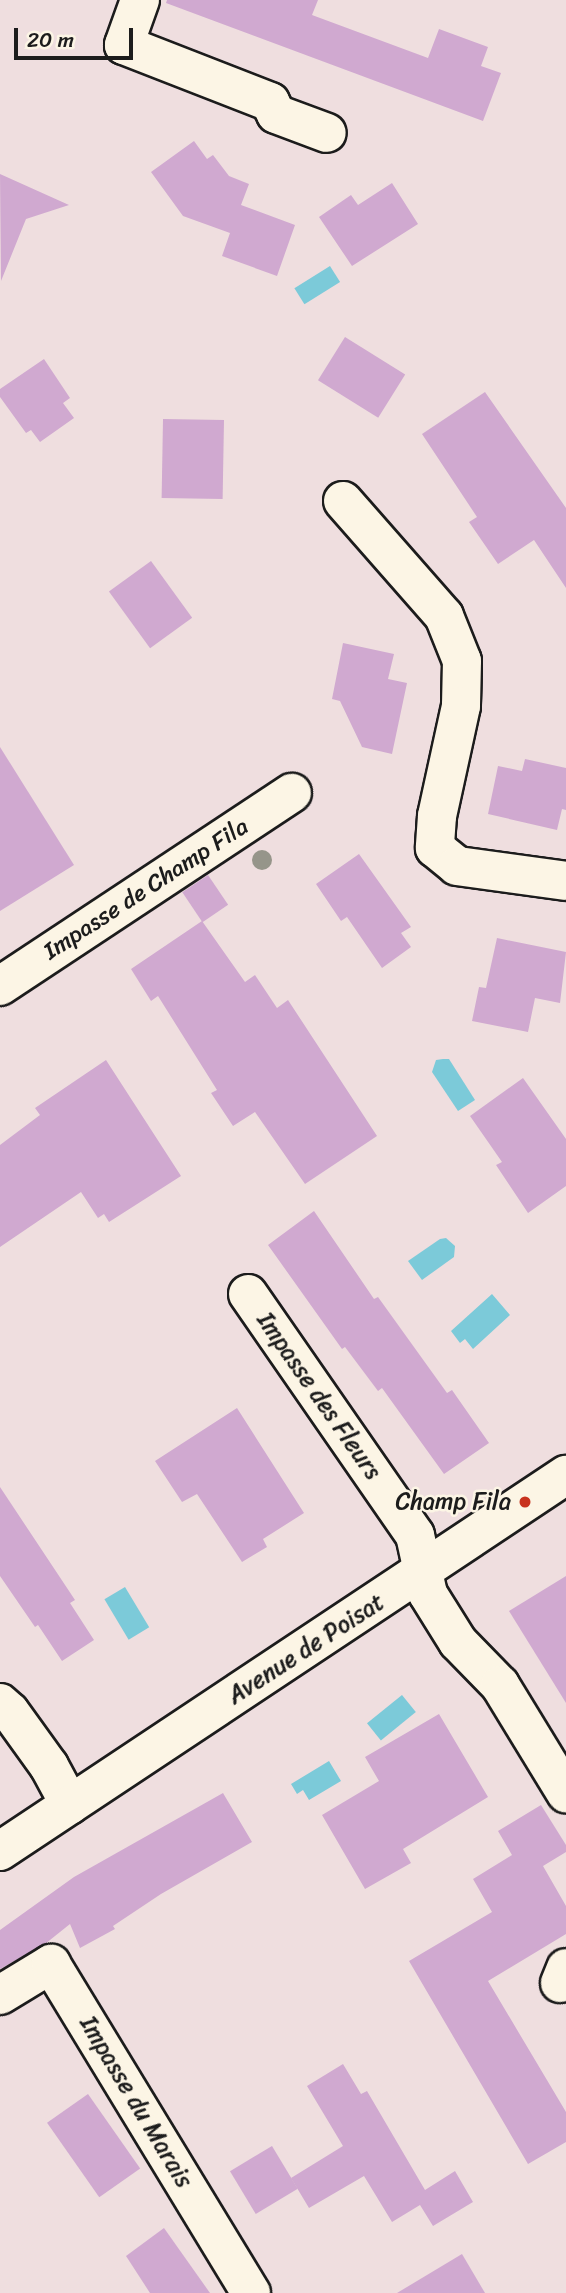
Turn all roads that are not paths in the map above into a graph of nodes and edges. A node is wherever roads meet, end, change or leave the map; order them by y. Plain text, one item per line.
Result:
1 (140, 0) edge
2 (327, 133) dead end
3 (343, 501) dead end
4 (292, 793) dead end
5 (566, 881) edge
6 (0, 986) edge
7 (248, 1294) dead end
8 (566, 1475) edge
9 (422, 1573) junction
10 (0, 1703) edge
11 (566, 1793) edge
12 (58, 1813) junction
13 (0, 1851) edge
14 (0, 1995) edge
15 (251, 2293) edge

1 - 2 street
3 - 5 street
4 - 6 street, Impasse de Champ Fila
7 - 9 street, Impasse des Fleurs
8 - 9 street, Avenue de Poisat
9 - 11 street, Impasse des Fleurs
9 - 12 street, Avenue de Poisat
10 - 12 street
12 - 13 street, Avenue de Poisat
14 - 15 street, Impasse du Marais

